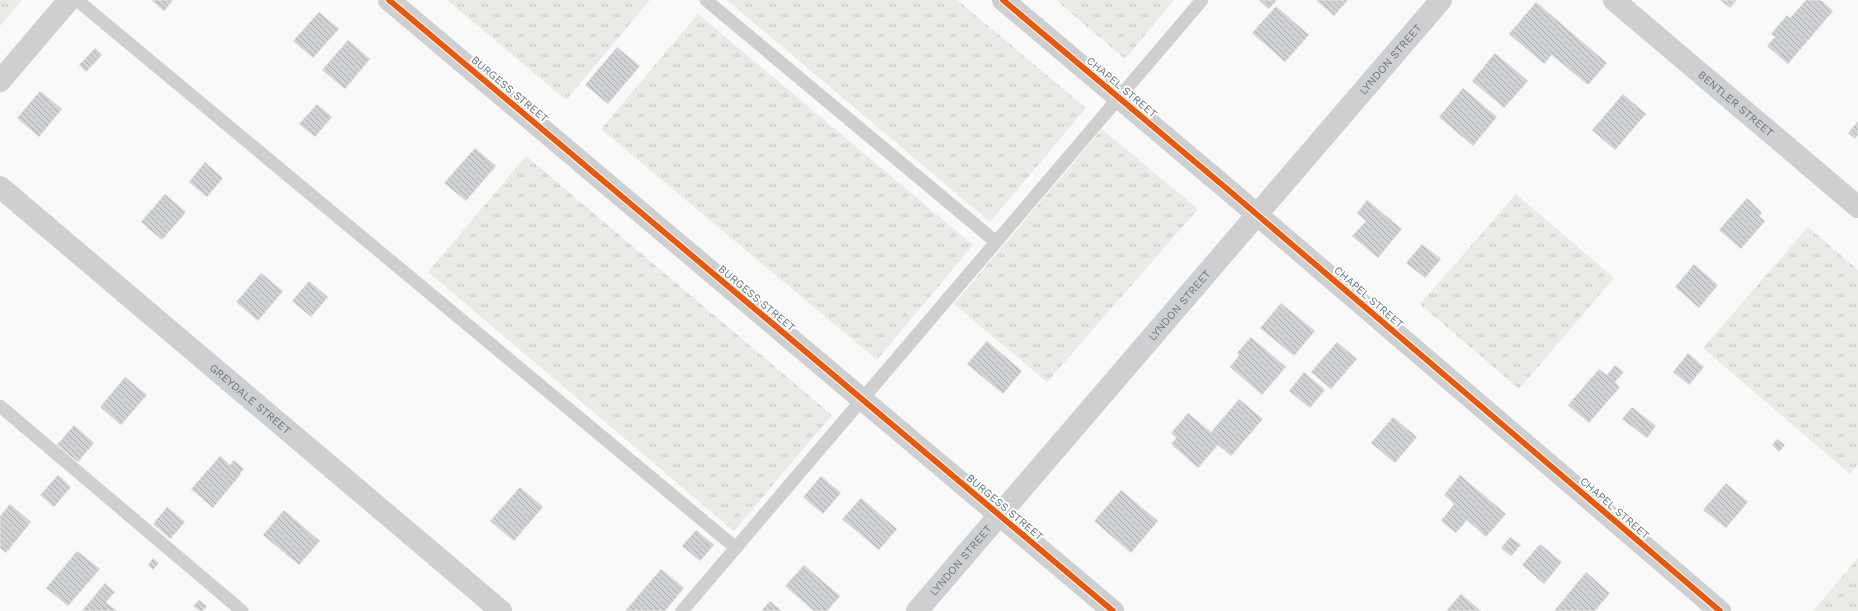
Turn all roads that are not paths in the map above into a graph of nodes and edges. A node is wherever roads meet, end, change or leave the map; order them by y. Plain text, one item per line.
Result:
1 (69, 0) edge
2 (77, 0) edge
3 (389, 0) edge
4 (706, 0) edge
5 (1003, 0) edge
6 (1202, 0) edge
7 (1441, 0) edge
8 (1614, 0) edge
9 (0, 81) edge
10 (1119, 97) junction
11 (0, 187) edge
12 (1858, 207) edge
13 (1257, 214) junction
14 (996, 242) junction
15 (862, 400) junction
16 (0, 406) edge
17 (999, 515) junction
18 (736, 548) junction
19 (242, 611) edge
20 (501, 611) edge
21 (682, 611) edge
22 (917, 611) edge
23 (1112, 611) edge
24 (1720, 611) edge

1 - 9 street
2 - 18 lane
3 - 15 street, BURGESS STREET
4 - 14 lane
5 - 10 street, CHAPEL STREET
6 - 10 lane
7 - 13 street, LYNDON STREET
8 - 12 street, BENTLER STREET
10 - 13 street, CHAPEL STREET
10 - 14 lane
11 - 20 street, GREYDALE STREET
13 - 17 street, LYNDON STREET
13 - 24 street, CHAPEL STREET
14 - 15 lane
15 - 17 street, BURGESS STREET
15 - 18 lane
16 - 19 lane
17 - 22 street, LYNDON STREET
17 - 23 street, BURGESS STREET
18 - 21 lane

